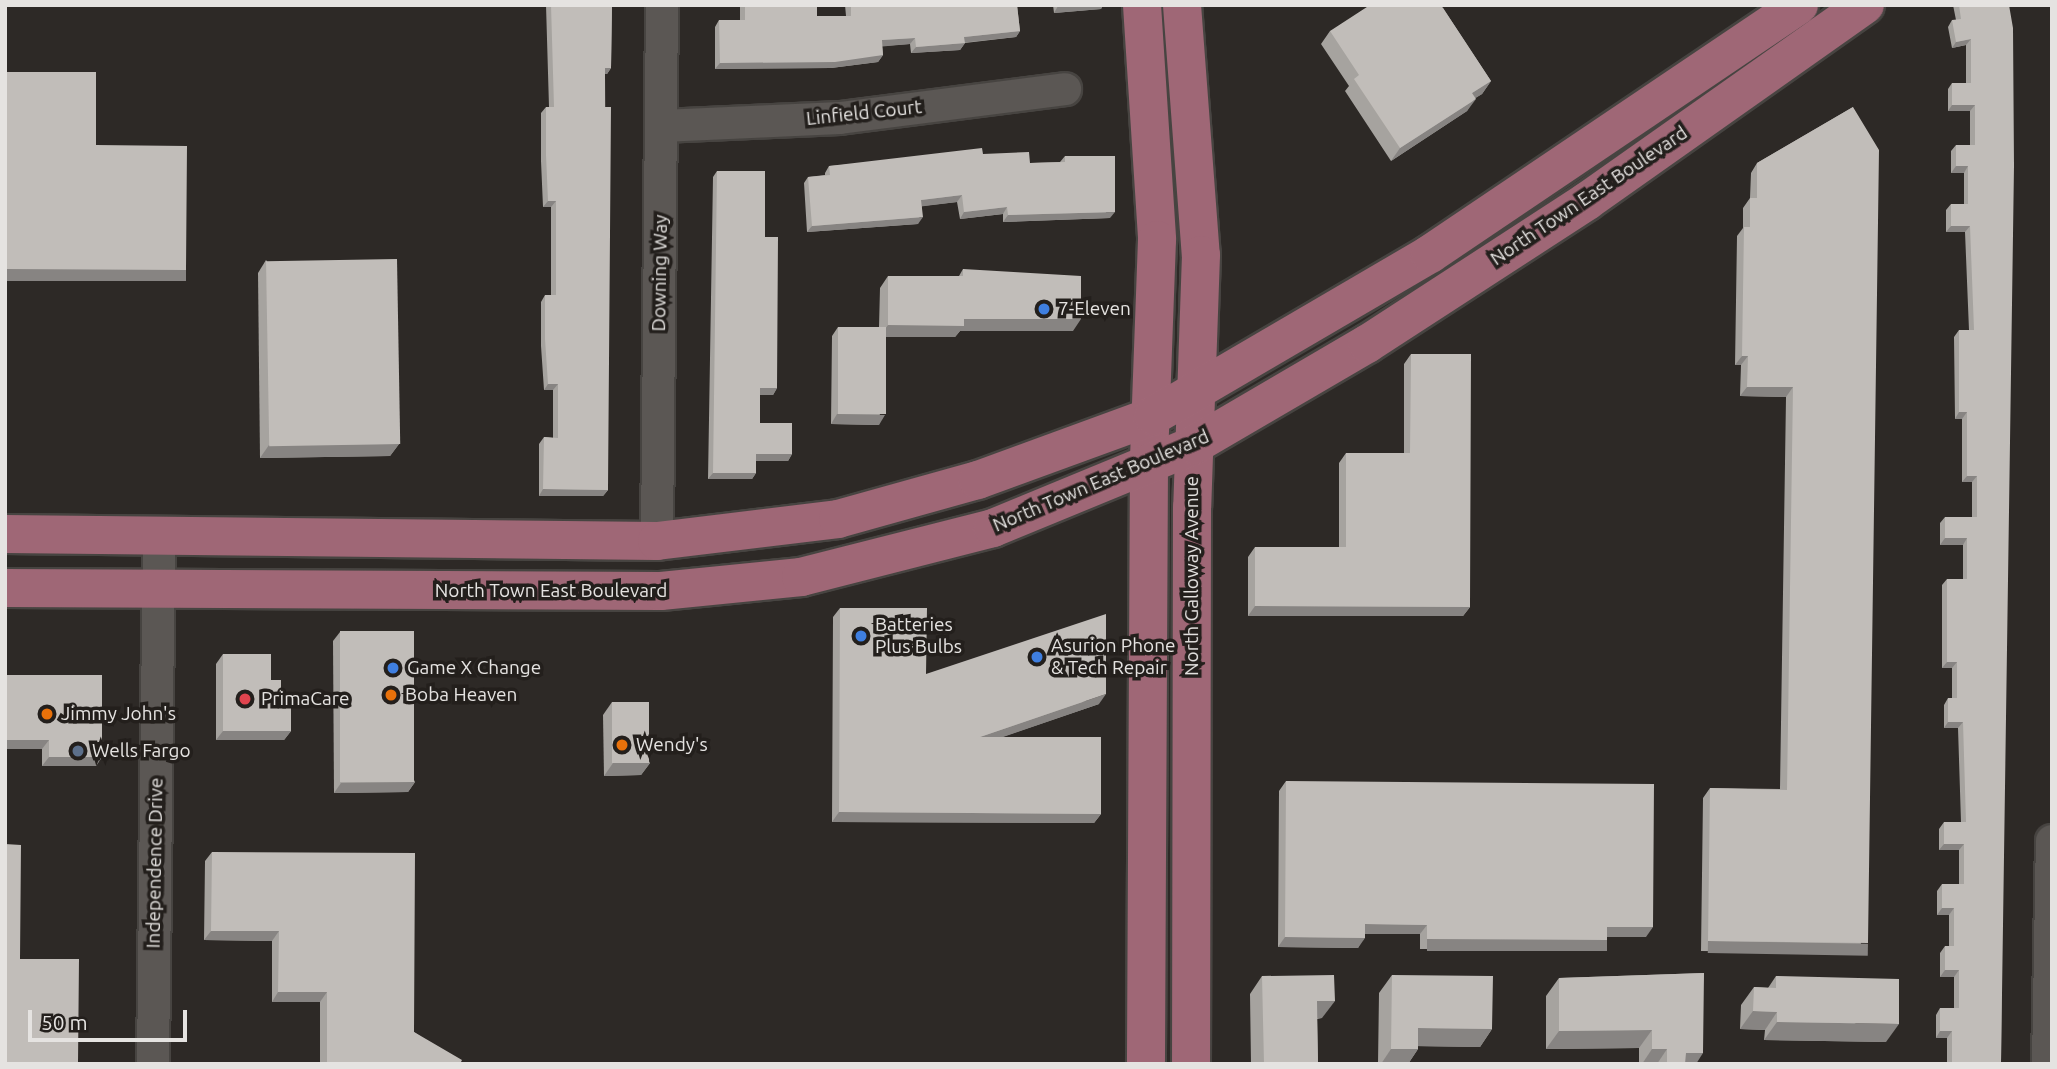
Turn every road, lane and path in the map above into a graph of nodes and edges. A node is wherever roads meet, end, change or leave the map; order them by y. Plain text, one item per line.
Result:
1 (662, 5) edge
2 (1799, 5) edge
3 (1865, 5) edge
4 (1183, 15) edge
5 (1144, 18) edge
6 (1065, 89) dead end
7 (1646, 111) junction
8 (662, 126) junction
9 (1669, 145) junction
10 (1454, 237) junction
11 (1477, 271) junction
12 (1198, 387) junction
13 (1153, 416) junction
14 (1194, 445) junction
15 (1149, 463) junction
16 (838, 519) junction
17 (5, 534) edge
18 (159, 537) junction
19 (451, 540) junction
20 (657, 541) junction
21 (849, 565) junction
22 (158, 586) junction
23 (5, 588) edge
24 (450, 592) junction
25 (1147, 834) junction
26 (1191, 834) junction
27 (2052, 841) edge
28 (2051, 865) edge
29 (153, 1064) edge
30 (1146, 1064) edge
31 (1191, 1064) edge
32 (2048, 1064) edge

1 - 8 street, Downing Way
2 - 7 main road, North Town East Boulevard
3 - 9 main road, North Town East Boulevard
4 - 5 main road
4 - 12 main road, North Galloway Avenue
5 - 13 main road
6 - 8 street, Linfield Court
7 - 9 main road
7 - 10 main road, North Town East Boulevard
8 - 20 street, Downing Way
9 - 11 main road, North Town East Boulevard
10 - 11 main road
10 - 12 main road, North Town East Boulevard
11 - 14 main road, North Town East Boulevard
12 - 13 main road, North Town East Boulevard
12 - 14 main road, North Galloway Avenue
13 - 15 main road
13 - 16 main road, North Town East Boulevard
14 - 15 main road, North Town East Boulevard
14 - 26 main road, North Galloway Avenue
15 - 21 main road, North Town East Boulevard
15 - 25 main road
16 - 20 main road, North Town East Boulevard
16 - 21 main road
17 - 18 main road, North Town East Boulevard
18 - 19 main road, North Town East Boulevard
18 - 22 street, Independence Drive
19 - 20 main road, North Town East Boulevard
19 - 24 main road
21 - 24 main road, North Town East Boulevard
22 - 23 main road, North Town East Boulevard
22 - 24 main road, North Town East Boulevard
22 - 29 street, Independence Drive
25 - 26 main road
25 - 30 main road
26 - 31 main road, North Galloway Avenue
27 - 28 street
28 - 32 street

